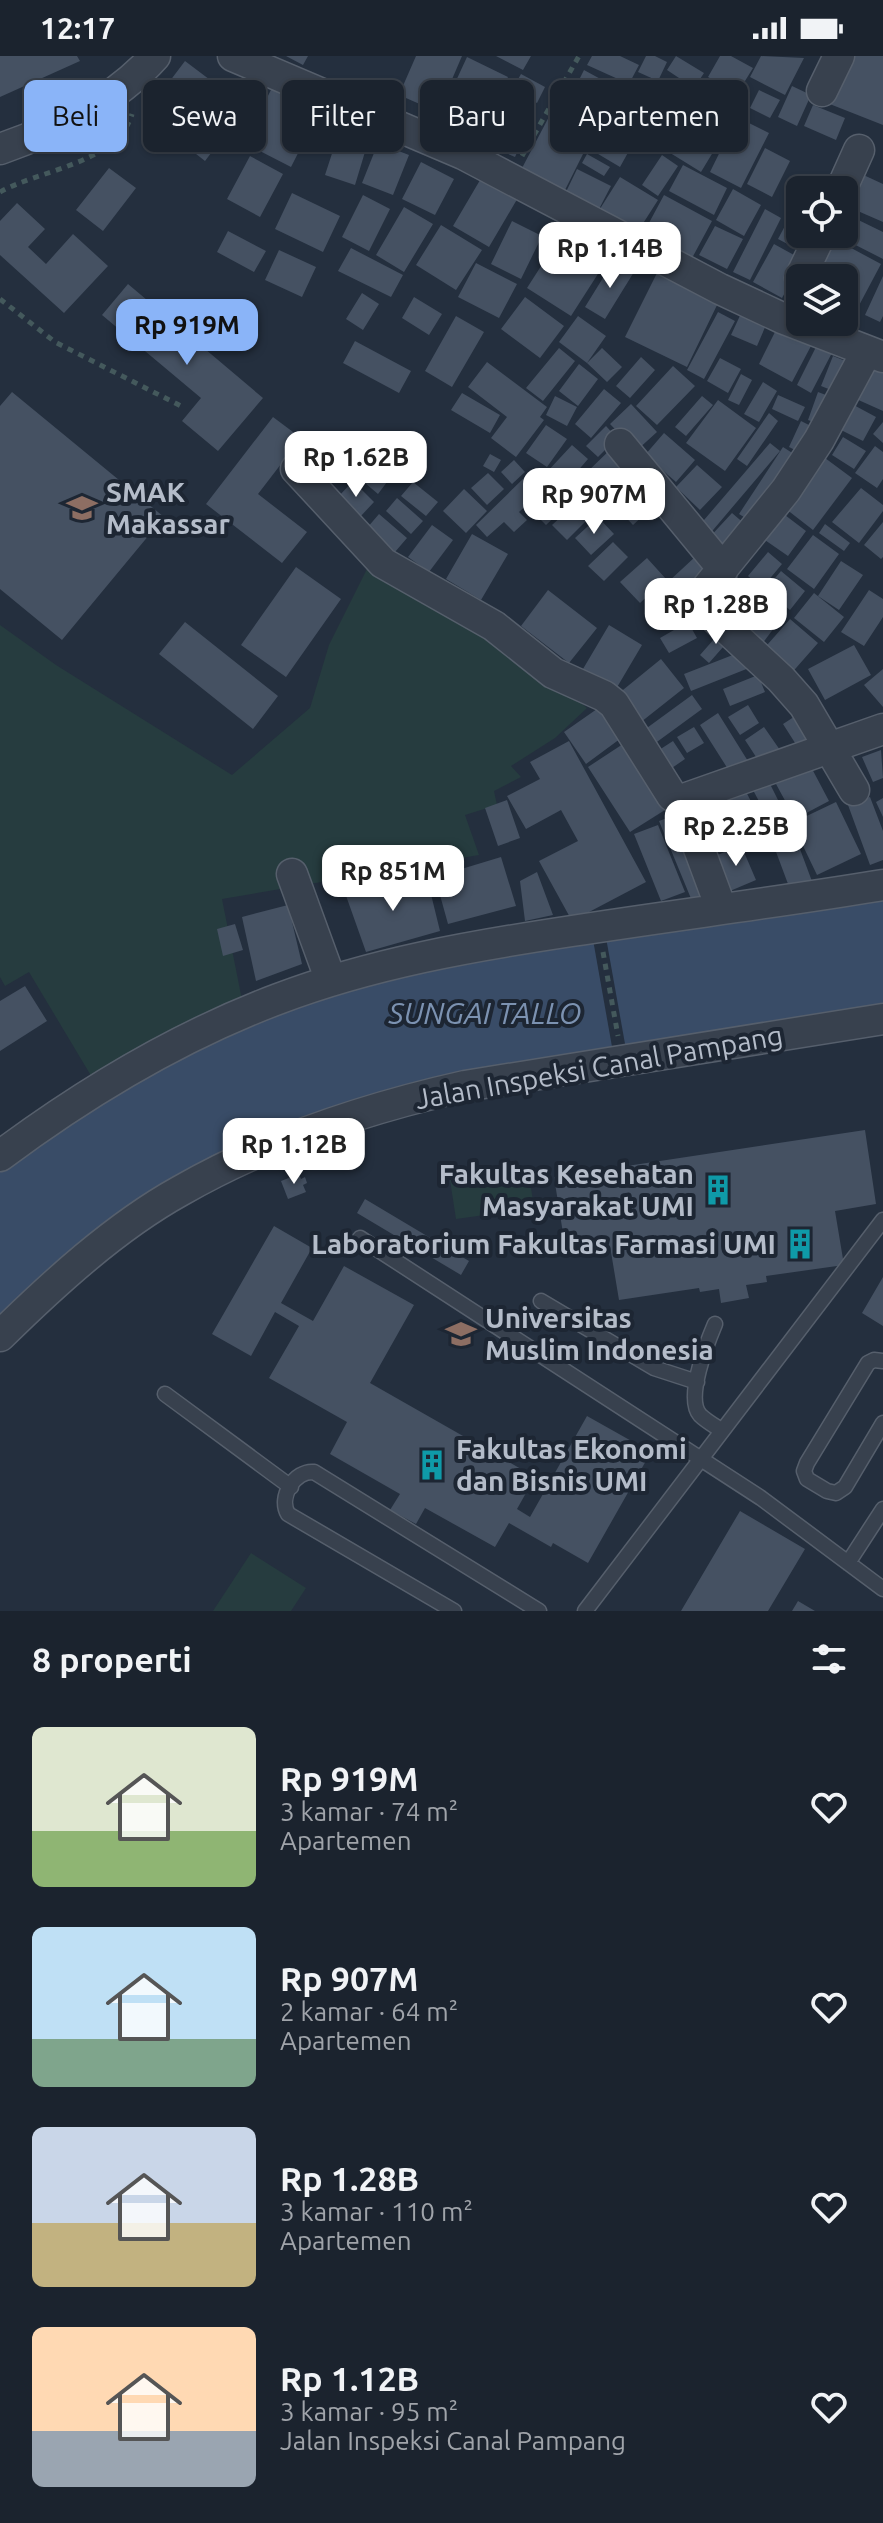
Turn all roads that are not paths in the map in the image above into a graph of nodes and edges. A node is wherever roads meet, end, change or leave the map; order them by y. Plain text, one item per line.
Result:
1 (155, 56) edge
2 (233, 56) edge
3 (839, 56) edge
4 (822, 91) dead end
5 (0, 149) edge
6 (859, 150) dead end
7 (847, 176) edge
8 (786, 309) edge
9 (782, 318) junction
10 (875, 354) edge
11 (620, 444) dead end
12 (296, 469) dead end
13 (723, 569) junction
14 (883, 729) edge
15 (830, 748) junction
16 (854, 790) dead end
17 (681, 800) junction
18 (292, 874) dead end
19 (883, 885) edge
20 (721, 908) junction
21 (331, 981) junction
22 (883, 1019) edge
23 (0, 1156) edge
24 (883, 1220) edge
25 (360, 1238) dead end
26 (541, 1301) dead end
27 (715, 1324) dead end
28 (0, 1336) edge
29 (883, 1361) edge
30 (697, 1382) junction
31 (165, 1394) dead end
32 (883, 1423) edge
33 (721, 1430) junction
34 (700, 1458) junction
35 (291, 1487) junction
36 (883, 1509) edge
37 (848, 1563) junction
38 (883, 1589) edge
39 (454, 1611) edge
40 (539, 1611) edge
41 (585, 1611) edge

1 - 5 street
2 - 9 street
3 - 4 street
6 - 7 street
8 - 9 street
9 - 10 street
10 - 13 street
11 - 13 street
12 - 17 street
13 - 15 street
14 - 15 street
15 - 16 street
15 - 17 street
17 - 20 street
18 - 21 street
19 - 20 street
20 - 21 street
21 - 23 street
22 - 28 street, Jalan Inspeksi Canal Pampang
24 - 33 lane
25 - 34 lane
26 - 30 lane
27 - 30 lane
29 - 32 lane
30 - 33 lane
31 - 35 lane
33 - 34 lane
34 - 37 lane
34 - 41 lane
35 - 39 lane
35 - 40 lane
36 - 37 lane
37 - 38 lane

